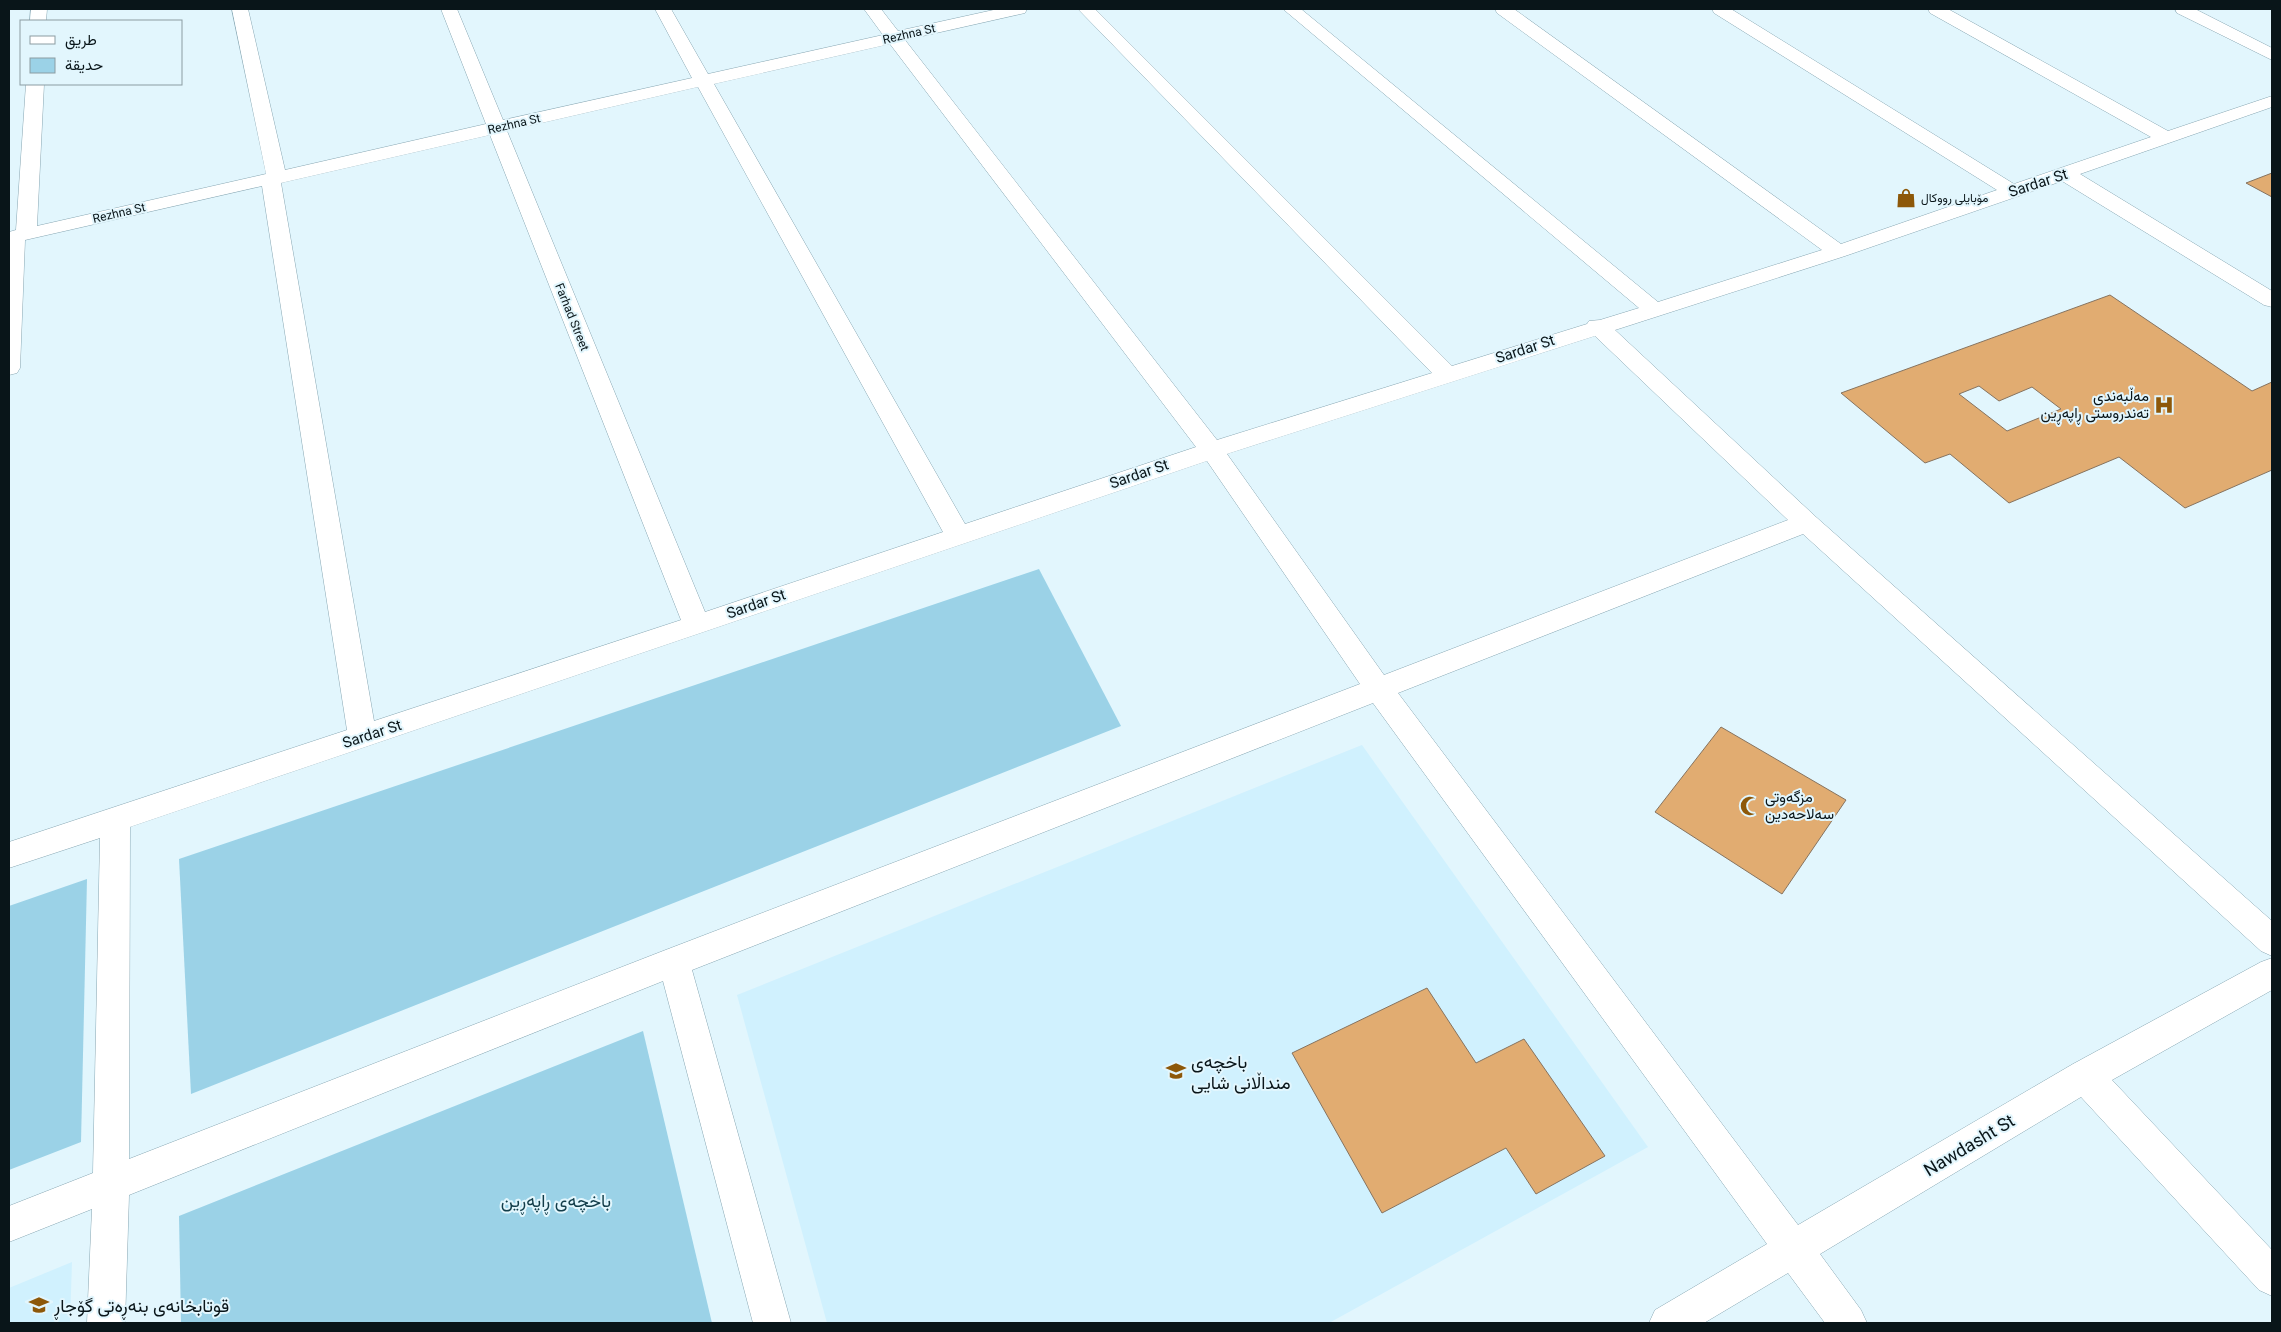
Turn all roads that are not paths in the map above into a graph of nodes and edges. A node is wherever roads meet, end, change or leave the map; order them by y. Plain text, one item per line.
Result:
1 (240, 9) edge
2 (449, 9) edge
3 (663, 9) edge
4 (872, 9) edge
5 (1019, 9) edge
6 (1086, 9) edge
7 (1291, 9) edge
8 (1503, 9) edge
9 (1720, 9) edge
10 (1936, 9) edge
11 (2183, 9) edge
12 (893, 38) junction
13 (2272, 55) edge
14 (703, 81) junction
15 (35, 85) edge
16 (2272, 100) edge
17 (496, 128) junction
18 (2167, 138) junction
19 (2065, 174) junction
20 (274, 179) junction
21 (2012, 191) junction
22 (17, 236) edge
23 (1838, 252) junction
24 (2272, 300) edge
25 (1654, 309) junction
26 (1597, 326) junction
27 (9, 368) edge
28 (1446, 374) junction
29 (1212, 450) junction
30 (1807, 523) junction
31 (958, 535) junction
32 (697, 625) junction
33 (1378, 688) junction
34 (362, 737) junction
35 (115, 818) junction
36 (9, 855) edge
37 (2272, 941) edge
38 (674, 962) junction
39 (2272, 973) edge
40 (2086, 1076) junction
41 (111, 1183) junction
42 (9, 1224) edge
43 (1794, 1249) junction
44 (2272, 1277) edge
45 (106, 1323) edge
46 (772, 1323) edge
47 (1668, 1323) edge
48 (1848, 1323) edge

1 - 20 street
2 - 17 street, Farhad Street
3 - 14 street
4 - 12 street
5 - 12 street, Rezhna St
6 - 28 street
7 - 25 street
8 - 23 street
9 - 21 street
10 - 18 street
11 - 13 street
12 - 14 street, Rezhna St
12 - 29 street
14 - 17 street, Rezhna St
14 - 31 street
15 - 22 street
16 - 18 street, Sardar St
17 - 20 street, Rezhna St
17 - 32 street, Farhad Street
18 - 19 street, Sardar St
19 - 21 street, Sardar St
19 - 24 street
20 - 22 street, Rezhna St
20 - 34 street
21 - 23 street, Sardar St
22 - 27 street
23 - 25 street, Sardar St
25 - 26 street, Sardar St
26 - 28 street, Sardar St
26 - 30 street
28 - 29 street, Sardar St
29 - 31 street, Sardar St
29 - 33 street
30 - 33 street
30 - 37 street
31 - 32 street, Sardar St
32 - 34 street, Sardar St
33 - 38 street
33 - 43 street
34 - 35 street, Sardar St
35 - 36 street, Sardar St
35 - 41 street
38 - 41 street
38 - 46 street
39 - 40 street, Nawdasht St
40 - 43 street, Nawdasht St
40 - 44 street
41 - 42 street
41 - 45 street
43 - 47 street, Nawdasht St
43 - 48 street

